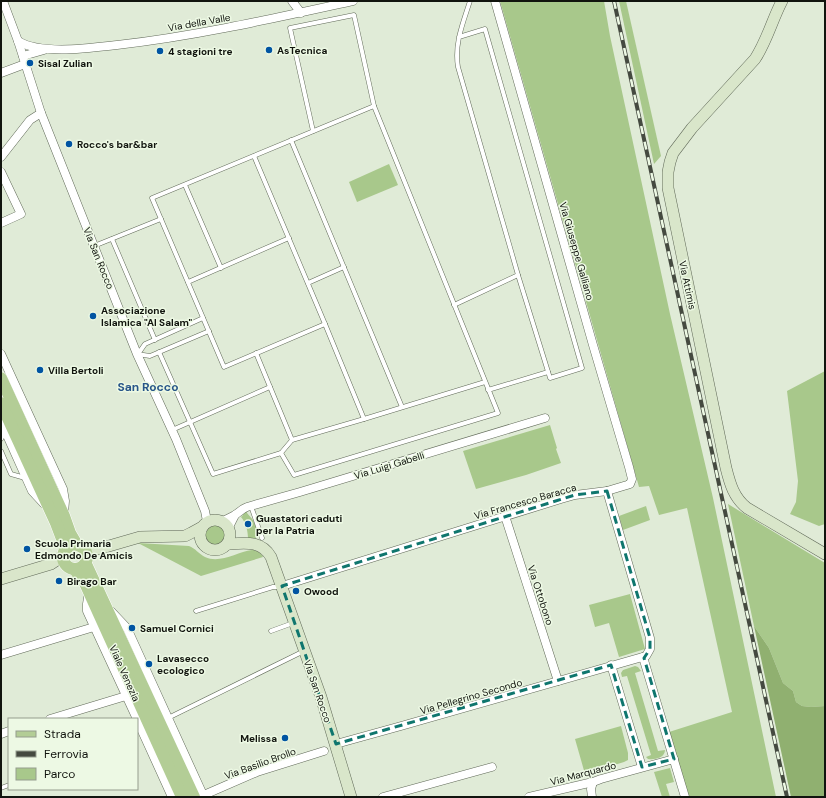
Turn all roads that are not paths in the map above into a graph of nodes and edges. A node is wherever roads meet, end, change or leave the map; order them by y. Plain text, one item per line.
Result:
1 (3, 1) edge
2 (292, 1) edge
3 (353, 1) edge
4 (470, 1) edge
5 (495, 1) edge
6 (782, 1) edge
7 (301, 13) junction
8 (459, 37) junction
9 (18, 41) junction
10 (47, 49) junction
11 (24, 60) junction
12 (1, 74) edge
13 (374, 106) junction
14 (41, 113) junction
15 (312, 131) junction
16 (291, 140) junction
17 (1, 156) edge
18 (254, 156) junction
19 (1, 172) edge
20 (185, 185) junction
21 (161, 219) junction
22 (1, 223) edge
23 (289, 238) junction
24 (112, 239) junction
25 (94, 246) junction
26 (344, 267) junction
27 (221, 268) junction
28 (518, 275) junction
29 (188, 282) junction
30 (308, 283) junction
31 (454, 305) junction
32 (204, 318) junction
33 (325, 324) junction
34 (209, 331) junction
35 (155, 340) junction
36 (159, 352) junction
37 (256, 353) junction
38 (1, 354) edge
39 (137, 354) junction
40 (548, 372) junction
41 (1, 378) edge
42 (485, 382) junction
43 (270, 388) junction
44 (488, 390) junction
45 (1, 403) edge
46 (402, 407) junction
47 (545, 418) dead end
48 (364, 419) junction
49 (1, 422) edge
50 (190, 422) junction
51 (172, 430) junction
52 (3, 435) edge
53 (292, 440) junction
54 (1, 451) edge
55 (281, 453) junction
56 (27, 479) junction
57 (607, 491) junction
58 (251, 506) junction
59 (52, 514) junction
60 (64, 516) junction
61 (505, 516) junction
62 (206, 520) junction
63 (228, 532) junction
64 (179, 534) junction
65 (262, 538) dead end
66 (203, 544) junction
67 (84, 554) junction
68 (825, 554) edge
69 (67, 560) junction
70 (1, 579) edge
71 (282, 586) junction
72 (89, 592) junction
73 (104, 604) junction
74 (196, 611) dead end
75 (294, 623) junction
76 (94, 627) junction
77 (271, 631) dead end
78 (305, 651) junction
79 (1, 655) edge
80 (644, 657) junction
81 (611, 665) junction
82 (558, 681) junction
83 (126, 696) junction
84 (53, 718) edge
85 (137, 718) edge
86 (168, 718) junction
87 (139, 731) edge
88 (336, 744) junction
89 (324, 751) dead end
90 (674, 759) junction
91 (492, 766) dead end
92 (642, 767) junction
93 (594, 782) junction
94 (201, 796) edge
95 (172, 797) edge
96 (182, 797) edge
97 (351, 797) edge
98 (383, 797) edge
99 (529, 797) edge
100 (592, 797) edge
101 (686, 797) edge

1 - 9 street, Via San Rocco
2 - 7 street
3 - 7 street, Via della Valle
4 - 8 lane
5 - 57 street, Via Giuseppe Galliano
6 - 68 street, Via Attimis
7 - 10 street, Via della Valle
8 - 28 lane
8 - 40 lane
9 - 10 street, Via della Valle
9 - 11 street, Via San Rocco
10 - 11 street, Via della Valle
11 - 12 street, Via della Valle
11 - 14 street, Via San Rocco
13 - 15 lane
13 - 15 lane
13 - 31 lane
14 - 17 street
14 - 25 street, Via San Rocco
15 - 16 lane
16 - 18 lane
16 - 26 lane
18 - 20 lane
18 - 23 lane
19 - 22 street
20 - 21 lane
20 - 27 lane
21 - 24 lane
21 - 29 lane
23 - 27 lane
23 - 30 lane
24 - 25 lane
24 - 35 lane
25 - 39 street, Via San Rocco
26 - 30 lane
26 - 46 lane
27 - 29 lane
28 - 31 lane
28 - 40 lane
29 - 32 lane
30 - 33 lane
31 - 42 lane
32 - 34 lane
32 - 35 lane
33 - 37 lane
33 - 48 lane
34 - 36 lane
34 - 37 lane
35 - 39 lane
36 - 39 lane
36 - 50 lane
37 - 43 lane
38 - 60 street, Viale Venezia
39 - 51 street, Via San Rocco
40 - 44 lane
41 - 60 main road, Viale Venezia
42 - 44 lane
42 - 46 lane
43 - 50 lane
43 - 53 lane
44 - 55 lane
45 - 59 main road, Viale Venezia
46 - 48 lane
47 - 58 street, Via Luigi Gabelli
48 - 53 lane
49 - 52 street, Viale Venezia
50 - 51 lane
50 - 55 lane
51 - 62 street, Via San Rocco
52 - 56 street, Viale Venezia
53 - 55 lane
54 - 56 lane
56 - 59 street, Viale Venezia
57 - 61 street, Via Francesco Baracca
57 - 80 street
58 - 63 street, Via Luigi Gabelli
58 - 65 lane
59 - 69 main road, Viale Venezia
60 - 67 main road, Viale Venezia
61 - 71 street, Via Francesco Baracca
61 - 82 street, Via Ottobono
62 - 63 street
62 - 64 street
62 - 66 street
63 - 66 street
63 - 71 street, Via San Rocco
64 - 66 street
64 - 67 street
67 - 69 main road
67 - 69 main road
67 - 73 main road, Viale Venezia
69 - 70 street
69 - 72 main road, Viale Venezia
71 - 74 lane
71 - 75 street, Via San Rocco
72 - 76 street, Viale Venezia
72 - 96 main road, Viale Venezia
73 - 86 street, Viale Venezia
73 - 94 main road, Viale Venezia
75 - 77 lane
75 - 78 street, Via San Rocco
76 - 79 street
76 - 83 street, Viale Venezia
78 - 86 lane
78 - 88 street, Via San Rocco
80 - 81 street, Via Pellegrino Secondo
80 - 90 street
81 - 82 street, Via Pellegrino Secondo
81 - 92 street
82 - 88 street, Via Pellegrino Secondo
83 - 84 street
83 - 85 street, Viale Venezia
86 - 94 street, Viale Venezia
87 - 95 street, Viale Venezia
88 - 97 street, Via San Rocco
89 - 94 street, Via Basilio Brollo
90 - 92 street
90 - 101 street
91 - 98 street
92 - 93 street, Via Marquardo
93 - 99 street, Via Marquardo
93 - 100 street

